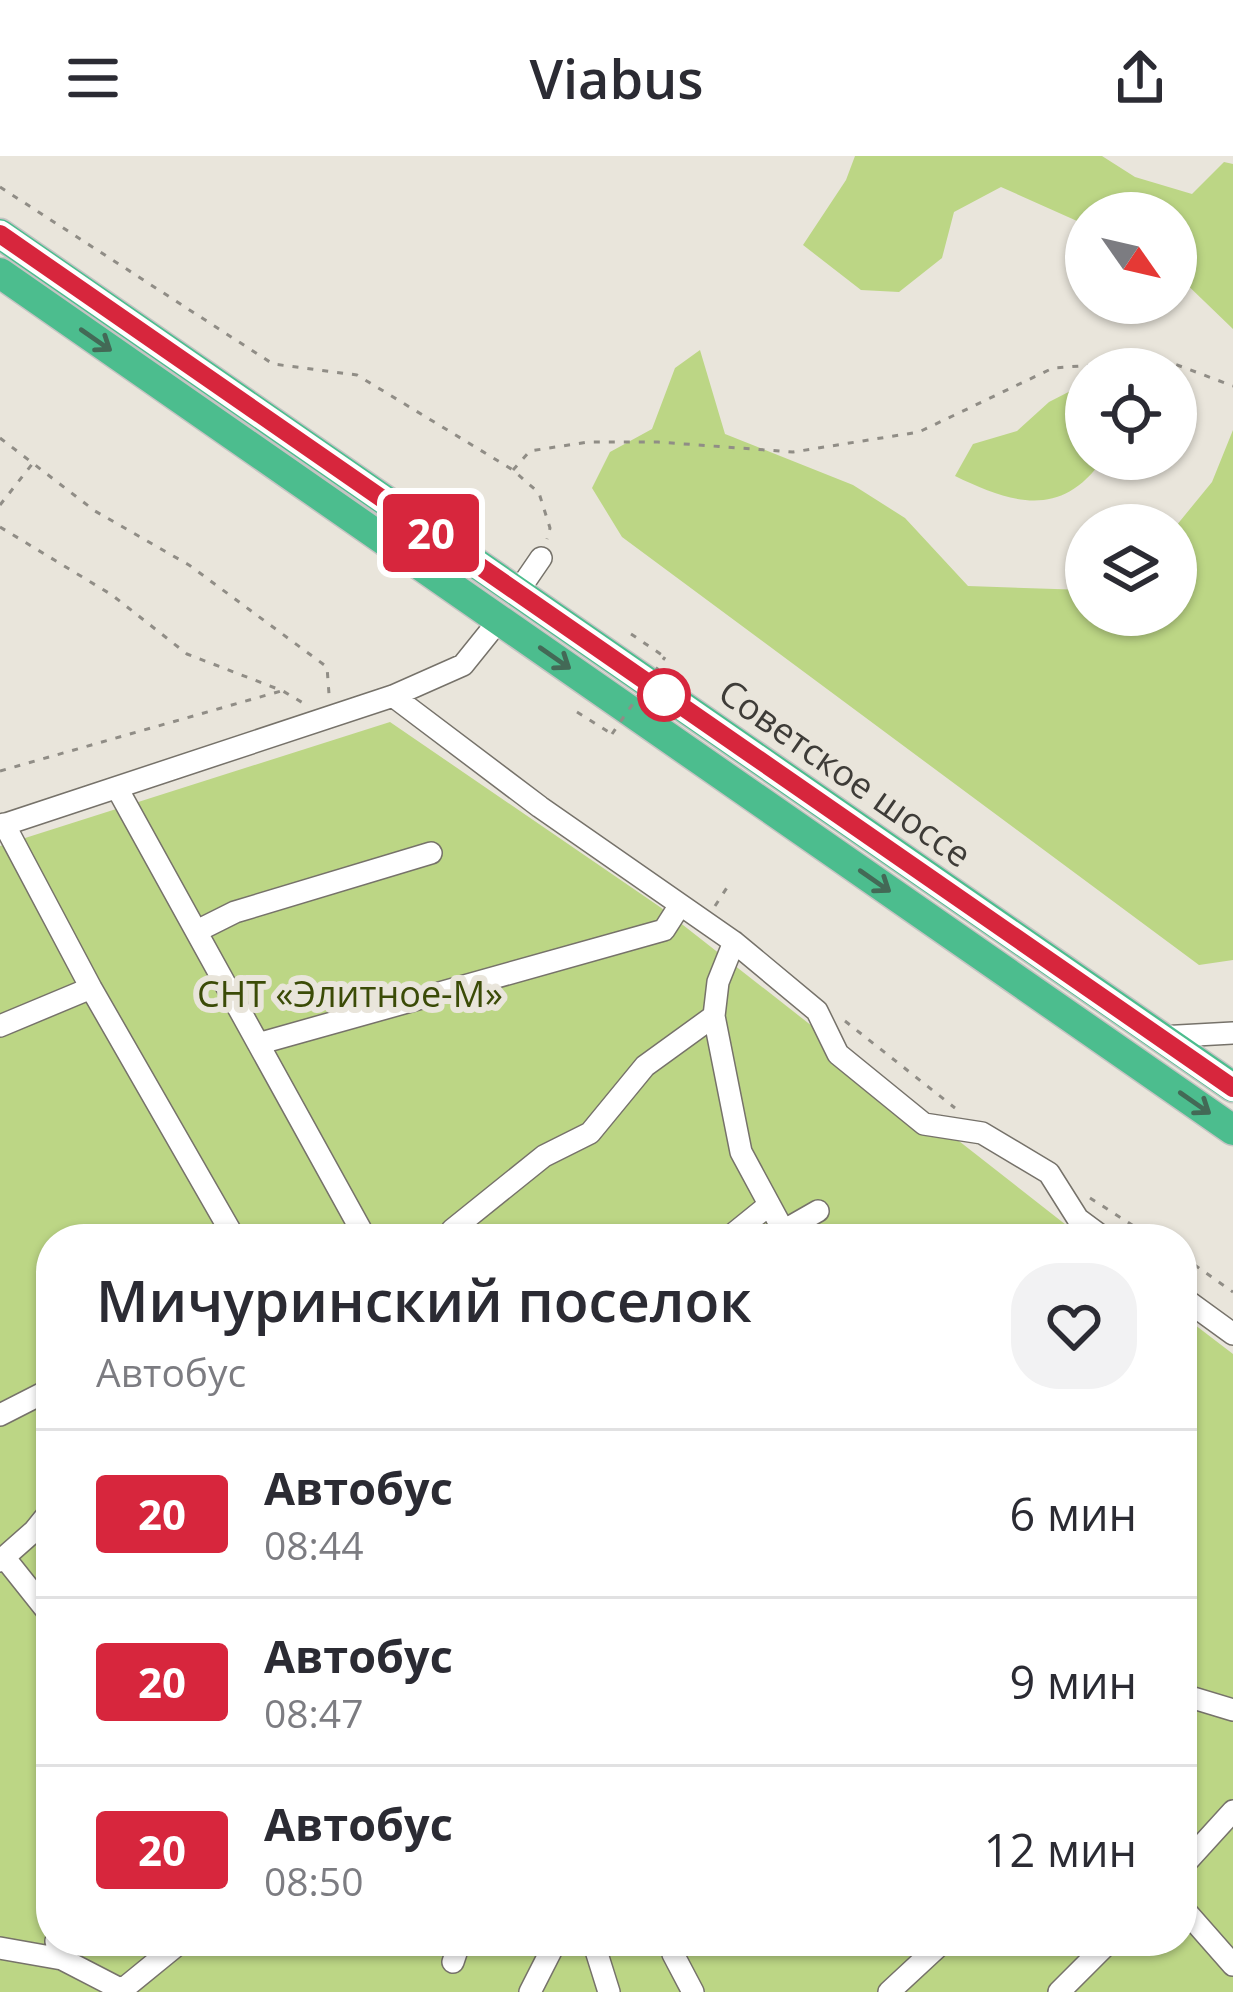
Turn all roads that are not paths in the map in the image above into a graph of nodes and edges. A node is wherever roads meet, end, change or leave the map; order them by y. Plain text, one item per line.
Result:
1 (0, 234) edge
2 (0, 273) edge
3 (541, 558) road end
4 (517, 593) junction
5 (500, 620) junction
6 (393, 696) junction
7 (117, 788) junction
8 (2, 825) edge
9 (431, 853) dead end
10 (680, 905) junction
11 (197, 931) junction
12 (734, 942) junction
13 (91, 988) junction
14 (714, 1016) junction
15 (0, 1026) edge
16 (1233, 1033) edge
17 (1160, 1037) junction
18 (261, 1043) junction
19 (1233, 1088) edge
20 (1233, 1130) edge
21 (769, 1205) junction
22 (818, 1210) dead end
23 (226, 1224) edge
24 (358, 1224) edge
25 (461, 1224) edge
26 (746, 1224) edge
27 (780, 1224) edge
28 (800, 1224) edge
29 (1085, 1224) edge
30 (1197, 1308) edge
31 (1233, 1334) edge
32 (36, 1396) edge
33 (0, 1414) edge
34 (36, 1525) edge
35 (2, 1559) edge
36 (36, 1599) edge
37 (1197, 1700) edge
38 (1233, 1710) edge
39 (1233, 1811) edge
40 (1197, 1851) edge
41 (1197, 1924) edge
42 (0, 1948) edge
43 (36, 1949) edge
44 (69, 1956) edge
45 (165, 1956) edge
46 (548, 1956) edge
47 (598, 1956) edge
48 (674, 1956) edge
49 (928, 1956) edge
50 (1095, 1956) edge
51 (1233, 1965) edge
52 (124, 1991) edge
53 (530, 1992) edge
54 (609, 1992) edge
55 (694, 1992) edge
56 (889, 1992) edge
57 (1059, 1992) edge

1 - 4 highway, Советское шоссе
2 -> 5 highway, Советское шоссе
3 - 4 street
4 - 5 highway
4 - 17 highway, Советское шоссе
5 - 6 street
5 -> 20 highway, Советское шоссе
6 - 7 street
6 - 10 street
7 - 8 street
7 - 11 street
8 - 13 street
9 - 11 street
10 - 12 street
10 - 18 street
11 - 18 street
12 - 14 street
12 - 29 street
13 - 15 street
13 - 23 street
14 - 21 street
14 - 25 street
16 - 17 street
17 - 19 highway, Советское шоссе
18 - 24 street
21 - 26 street
21 - 27 street
22 - 28 street
30 - 31 street
32 - 33 street
34 - 35 street
35 - 36 street
37 - 38 street
39 - 40 street
41 - 51 street
42 - 43 street
44 - 52 street
45 - 52 street
46 - 53 street
47 - 54 street
48 - 55 street
49 - 56 street
50 - 57 street

